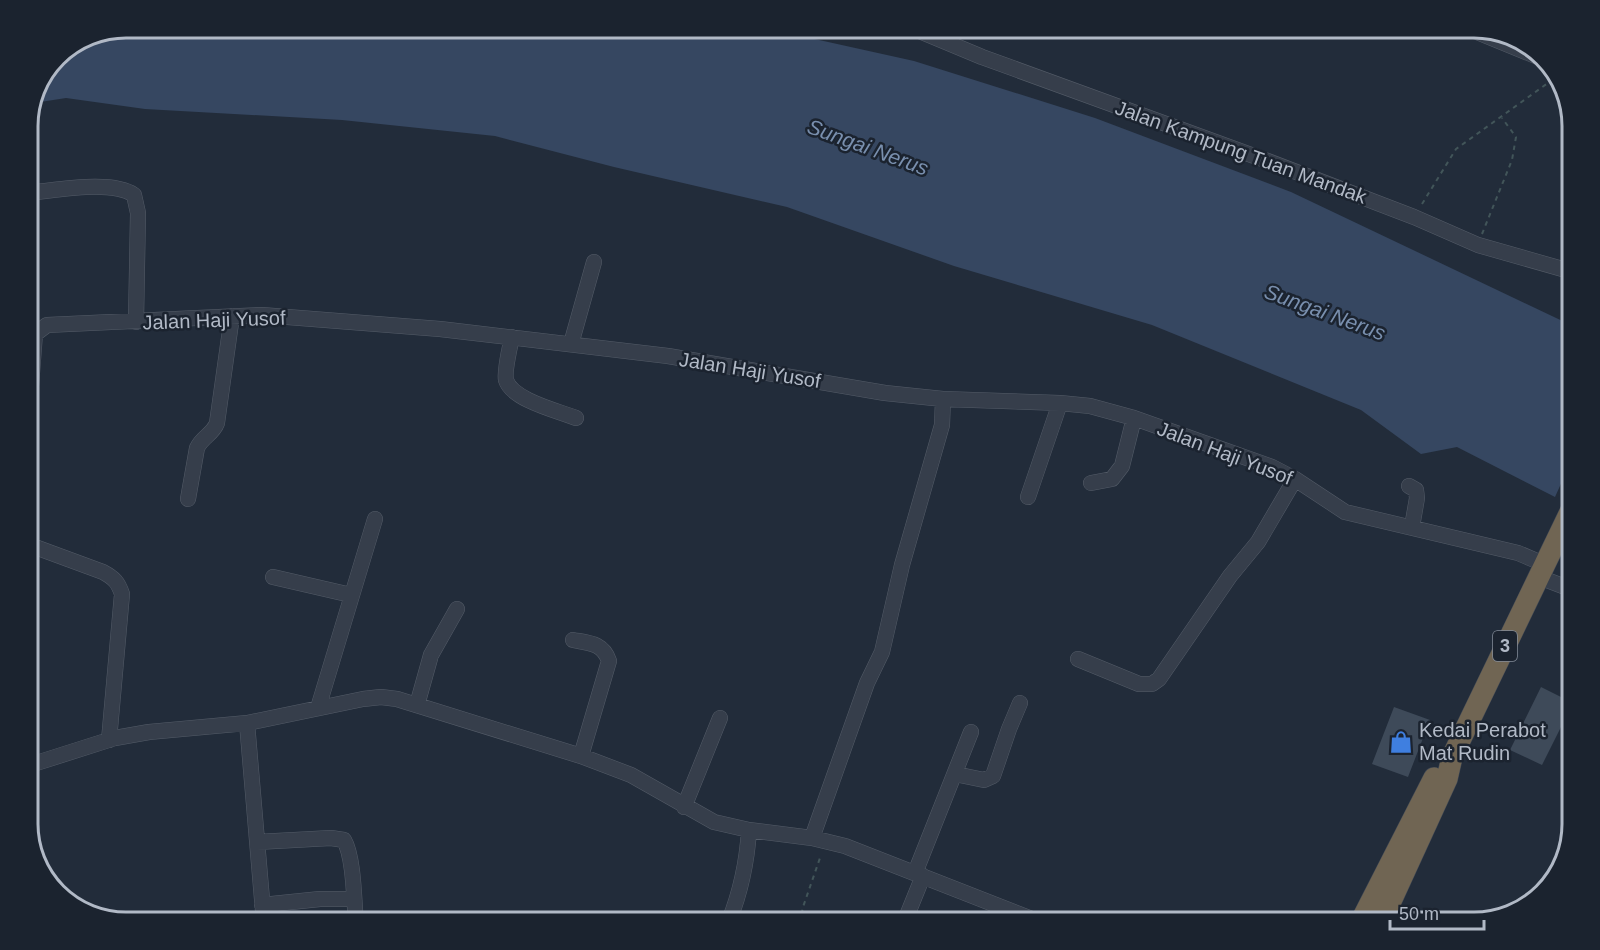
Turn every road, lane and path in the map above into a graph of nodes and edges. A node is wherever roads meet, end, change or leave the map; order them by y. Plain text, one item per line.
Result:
1 (936, 38) edge
2 (1551, 81) edge
3 (1501, 118) junction
4 (38, 192) edge
5 (1414, 217) junction
6 (1478, 245) junction
7 (594, 262) dead end
8 (1562, 269) edge
9 (232, 316) junction
10 (136, 322) junction
11 (38, 332) edge
12 (512, 338) junction
13 (571, 344) junction
14 (944, 399) junction
15 (1060, 403) junction
16 (576, 418) dead end
17 (1134, 418) junction
18 (1295, 479) junction
19 (1091, 483) dead end
20 (1409, 486) dead end
21 (1028, 497) dead end
22 (188, 499) dead end
23 (375, 519) dead end
24 (1412, 527) junction
25 (1562, 528) edge
26 (38, 548) edge
27 (1542, 571) junction
28 (273, 578) dead end
29 (1562, 583) edge
30 (351, 595) junction
31 (457, 609) dead end
32 (573, 640) dead end
33 (1078, 658) dead end
34 (1020, 703) dead end
35 (417, 705) junction
36 (318, 708) junction
37 (720, 718) dead end
38 (247, 723) junction
39 (971, 732) dead end
40 (109, 740) junction
41 (581, 756) junction
42 (1452, 757) junction
43 (38, 763) edge
44 (955, 774) junction
45 (684, 807) junction
46 (749, 830) junction
47 (819, 839) junction
48 (257, 842) junction
49 (919, 875) junction
50 (354, 899) junction
51 (262, 905) junction
52 (263, 912) edge
53 (356, 912) edge
54 (733, 912) edge
55 (802, 912) edge
56 (907, 912) edge
57 (1014, 912) edge
58 (1366, 912) edge
59 (1386, 912) edge

1 - 5 street, Jalan Kampung Tuan Mandak
2 - 3 path
3 - 5 path
3 - 6 path
4 - 10 street
5 - 6 street, Jalan Kampung Tuan Mandak
6 - 8 street, Jalan Kampung Tuan Mandak
7 - 13 street
9 - 10 street, Jalan Haji Yusof
9 - 12 street, Jalan Haji Yusof
9 - 22 street
10 - 11 street, Jalan Haji Yusof
12 - 13 street, Jalan Haji Yusof
12 - 16 street
13 - 14 street, Jalan Haji Yusof
14 - 15 street, Jalan Haji Yusof
14 - 47 street
15 - 17 street, Jalan Haji Yusof
15 - 21 street
17 - 18 street, Jalan Haji Yusof
17 - 19 street
18 - 24 street, Jalan Haji Yusof
18 - 33 street
20 - 24 street
23 - 30 street
24 - 27 street, Jalan Haji Yusof
25 - 27 highway, 3
26 - 40 street
27 - 29 street, Jalan Haji Yusof
27 - 42 highway, 3
28 - 30 street
30 - 36 street
31 - 35 street
32 - 41 street
34 - 44 street
35 - 36 street
35 - 41 street
36 - 38 street
37 - 45 street
38 - 40 street
38 - 48 street
39 - 44 street
40 - 43 street
41 - 45 street
42 - 58 highway, 3
42 - 59 highway, 3
44 - 49 street
45 - 46 street
46 - 47 street
46 - 54 street
47 - 49 street
47 - 55 path
48 - 50 street
48 - 51 street
49 - 56 street
49 - 57 street
50 - 51 street
50 - 53 street
51 - 52 street

